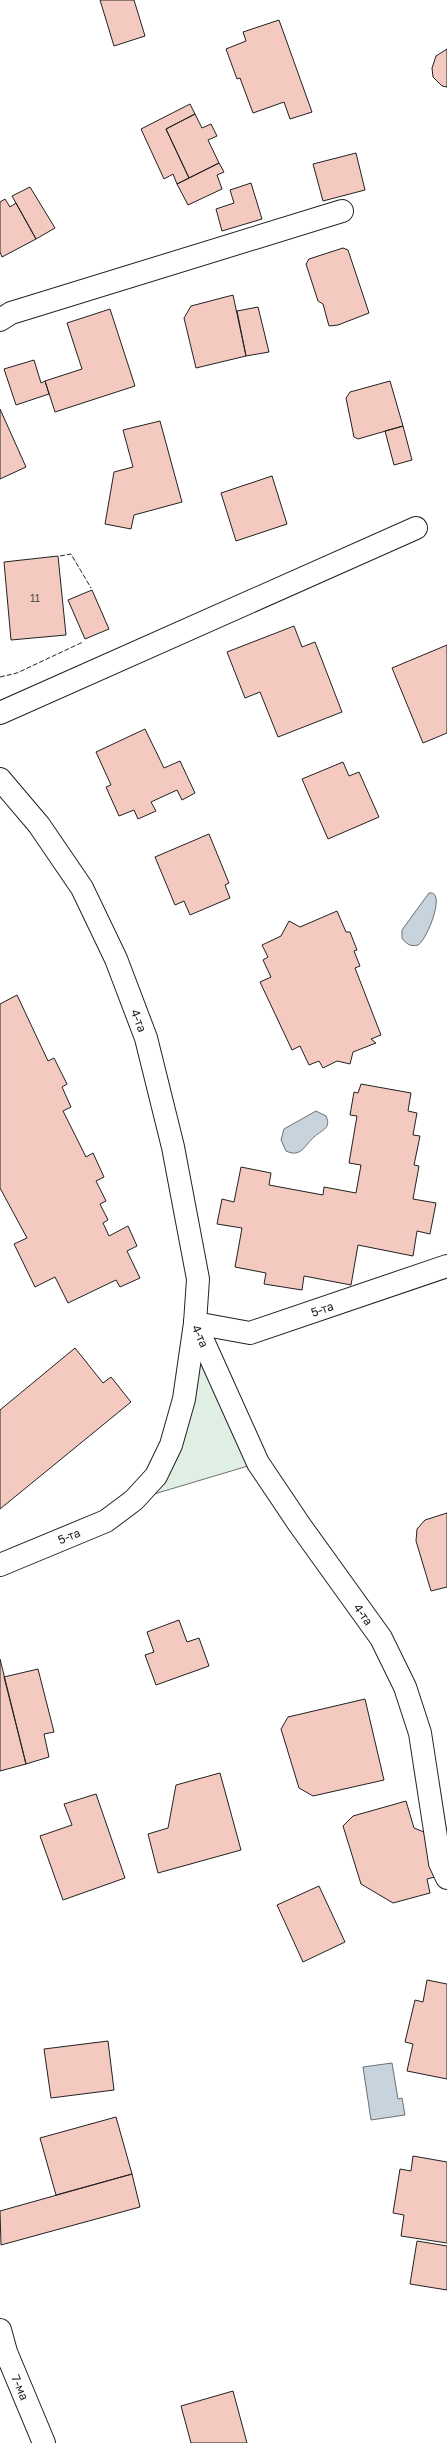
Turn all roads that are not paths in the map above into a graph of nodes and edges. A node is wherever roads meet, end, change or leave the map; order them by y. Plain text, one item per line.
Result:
1 (342, 211) dead end
2 (0, 320) edge
3 (416, 528) dead end
4 (0, 713) edge
5 (0, 779) edge
6 (447, 1266) edge
7 (195, 1323) junction
8 (0, 1565) edge
9 (447, 1878) edge
10 (0, 2330) edge
11 (44, 2443) edge

1 - 2 street
3 - 4 street
5 - 7 street, 4-та
6 - 7 street, 5-та
7 - 8 street, 5-та
7 - 9 street, 4-та
10 - 11 street, 7-ма

